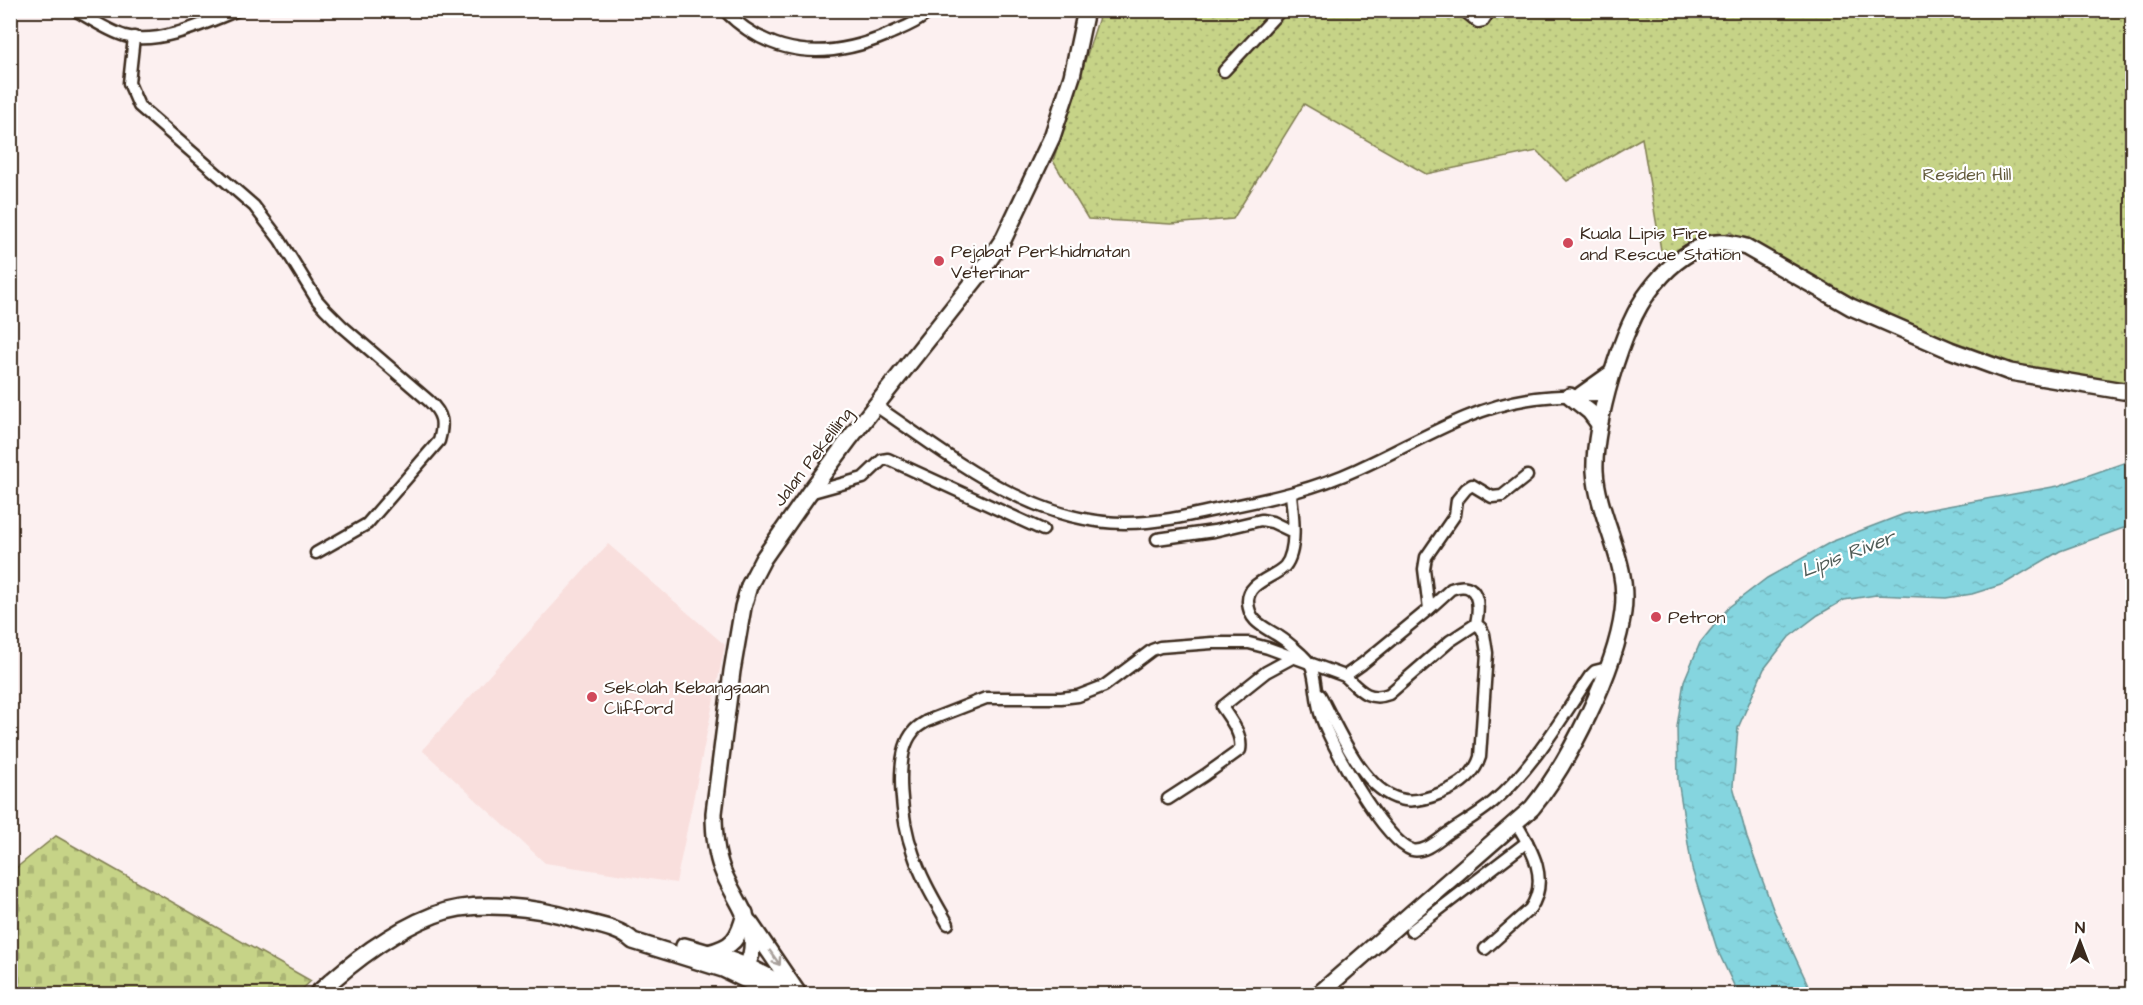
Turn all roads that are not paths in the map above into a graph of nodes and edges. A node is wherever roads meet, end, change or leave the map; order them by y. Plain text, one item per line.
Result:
1 (75, 10) edge
2 (238, 10) edge
3 (724, 10) edge
4 (931, 10) edge
5 (1086, 10) edge
6 (1281, 10) edge
7 (1463, 10) edge
8 (1490, 10) edge
9 (134, 37) junction
10 (1224, 71) dead end
11 (1612, 373) junction
12 (2133, 390) edge
13 (1575, 395) junction
14 (1606, 395) junction
15 (876, 406) junction
16 (1599, 424) junction
17 (1527, 476) dead end
18 (809, 493) junction
19 (1291, 495) junction
20 (1044, 530) dead end
21 (1293, 532) junction
22 (1157, 539) dead end
23 (316, 553) dead end
24 (1429, 609) junction
25 (1476, 624) junction
26 (1292, 658) junction
27 (1311, 665) junction
28 (1607, 668) junction
29 (1345, 676) junction
30 (1316, 689) junction
31 (1168, 799) dead end
32 (1516, 823) junction
33 (1527, 842) junction
34 (747, 918) junction
35 (948, 924) dead end
36 (1411, 931) dead end
37 (626, 934) junction
38 (1485, 949) dead end
39 (708, 953) junction
40 (747, 965) junction
41 (723, 969) junction
42 (757, 984) junction
43 (317, 994) edge
44 (775, 994) edge
45 (796, 994) edge
46 (1320, 994) edge

1 - 9 street
2 - 9 street
3 - 4 street
5 - 15 street, Jalan Pekeliling
6 - 10 street
7 - 8 street
9 - 23 street
11 - 12 street
11 - 13 street
11 - 14 street
13 - 14 street
13 - 16 street
13 - 19 street
14 - 16 street
15 - 18 street, Jalan Pekeliling
15 - 19 street
16 - 28 street
17 - 24 street
18 - 20 street
18 - 34 street, Jalan Pekeliling
19 - 21 street
21 - 22 street
21 - 27 street
24 - 25 street
24 - 29 street
25 - 29 street
25 - 30 street
26 - 27 street
26 - 31 street
26 - 35 street
27 - 29 street
27 - 30 street
28 - 30 street
28 - 32 street
32 - 33 street
32 - 46 street
33 - 36 street
33 - 38 street
34 - 39 street
34 - 40 street, Jalan Pekeliling
34 -> 45 street
37 - 39 street
37 - 41 street
37 - 43 street
39 - 40 street
40 - 41 street
40 - 42 street
40 - 45 street
41 - 42 street
42 - 44 street

